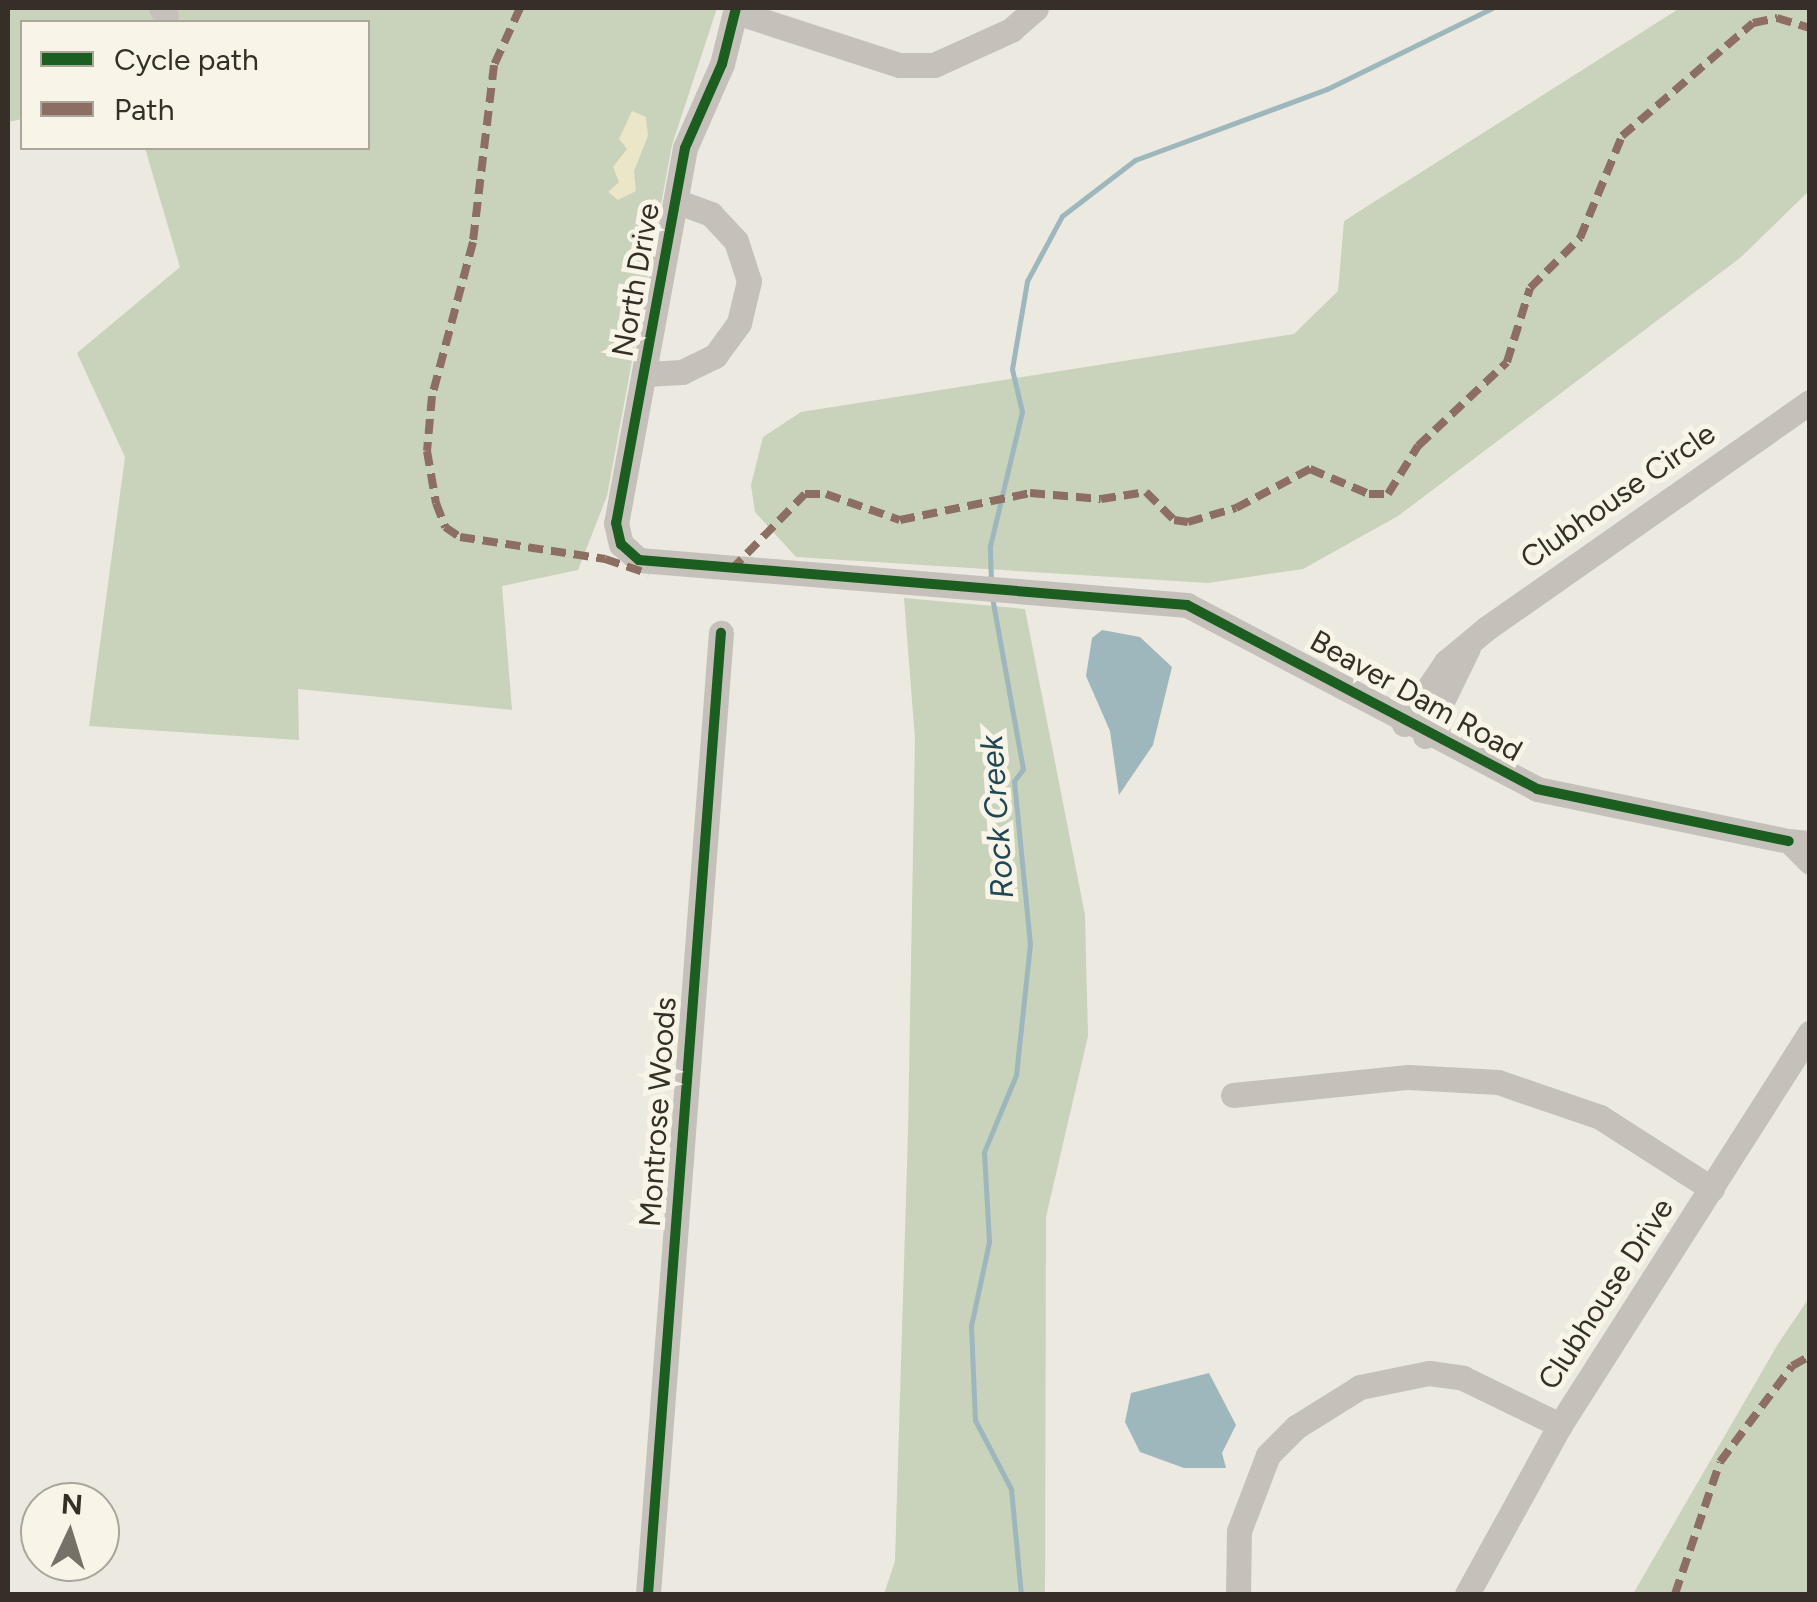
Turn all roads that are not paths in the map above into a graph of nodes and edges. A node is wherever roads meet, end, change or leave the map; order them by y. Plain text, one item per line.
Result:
1 (1036, 8) edge
2 (736, 10) edge
3 (676, 201) junction
4 (645, 374) junction
5 (1810, 402) edge
6 (940, 582) joint
7 (721, 633) dead end
8 (1414, 730) junction
9 (1799, 842) edge
10 (1810, 862) edge
11 (1810, 1033) edge
12 (1233, 1095) dead end
13 (1712, 1189) junction
14 (1560, 1425) junction
15 (648, 1594) edge
16 (1238, 1594) edge
17 (1467, 1594) edge

1 - 2 street
2 - 3 street, North Drive
3 - 4 street, North Drive
3 - 4 street
4 - 6 street, North Drive
5 - 8 street, Clubhouse Circle
6 - 8 street, Beaver Dam Road
7 - 15 street, Montrose Woods
8 - 9 street, Beaver Dam Road
9 - 10 street, Beaver Dam Road
11 - 13 street, Clubhouse Drive
12 - 13 street
13 - 14 street, Clubhouse Drive
14 - 16 street
14 - 17 street, Clubhouse Drive

